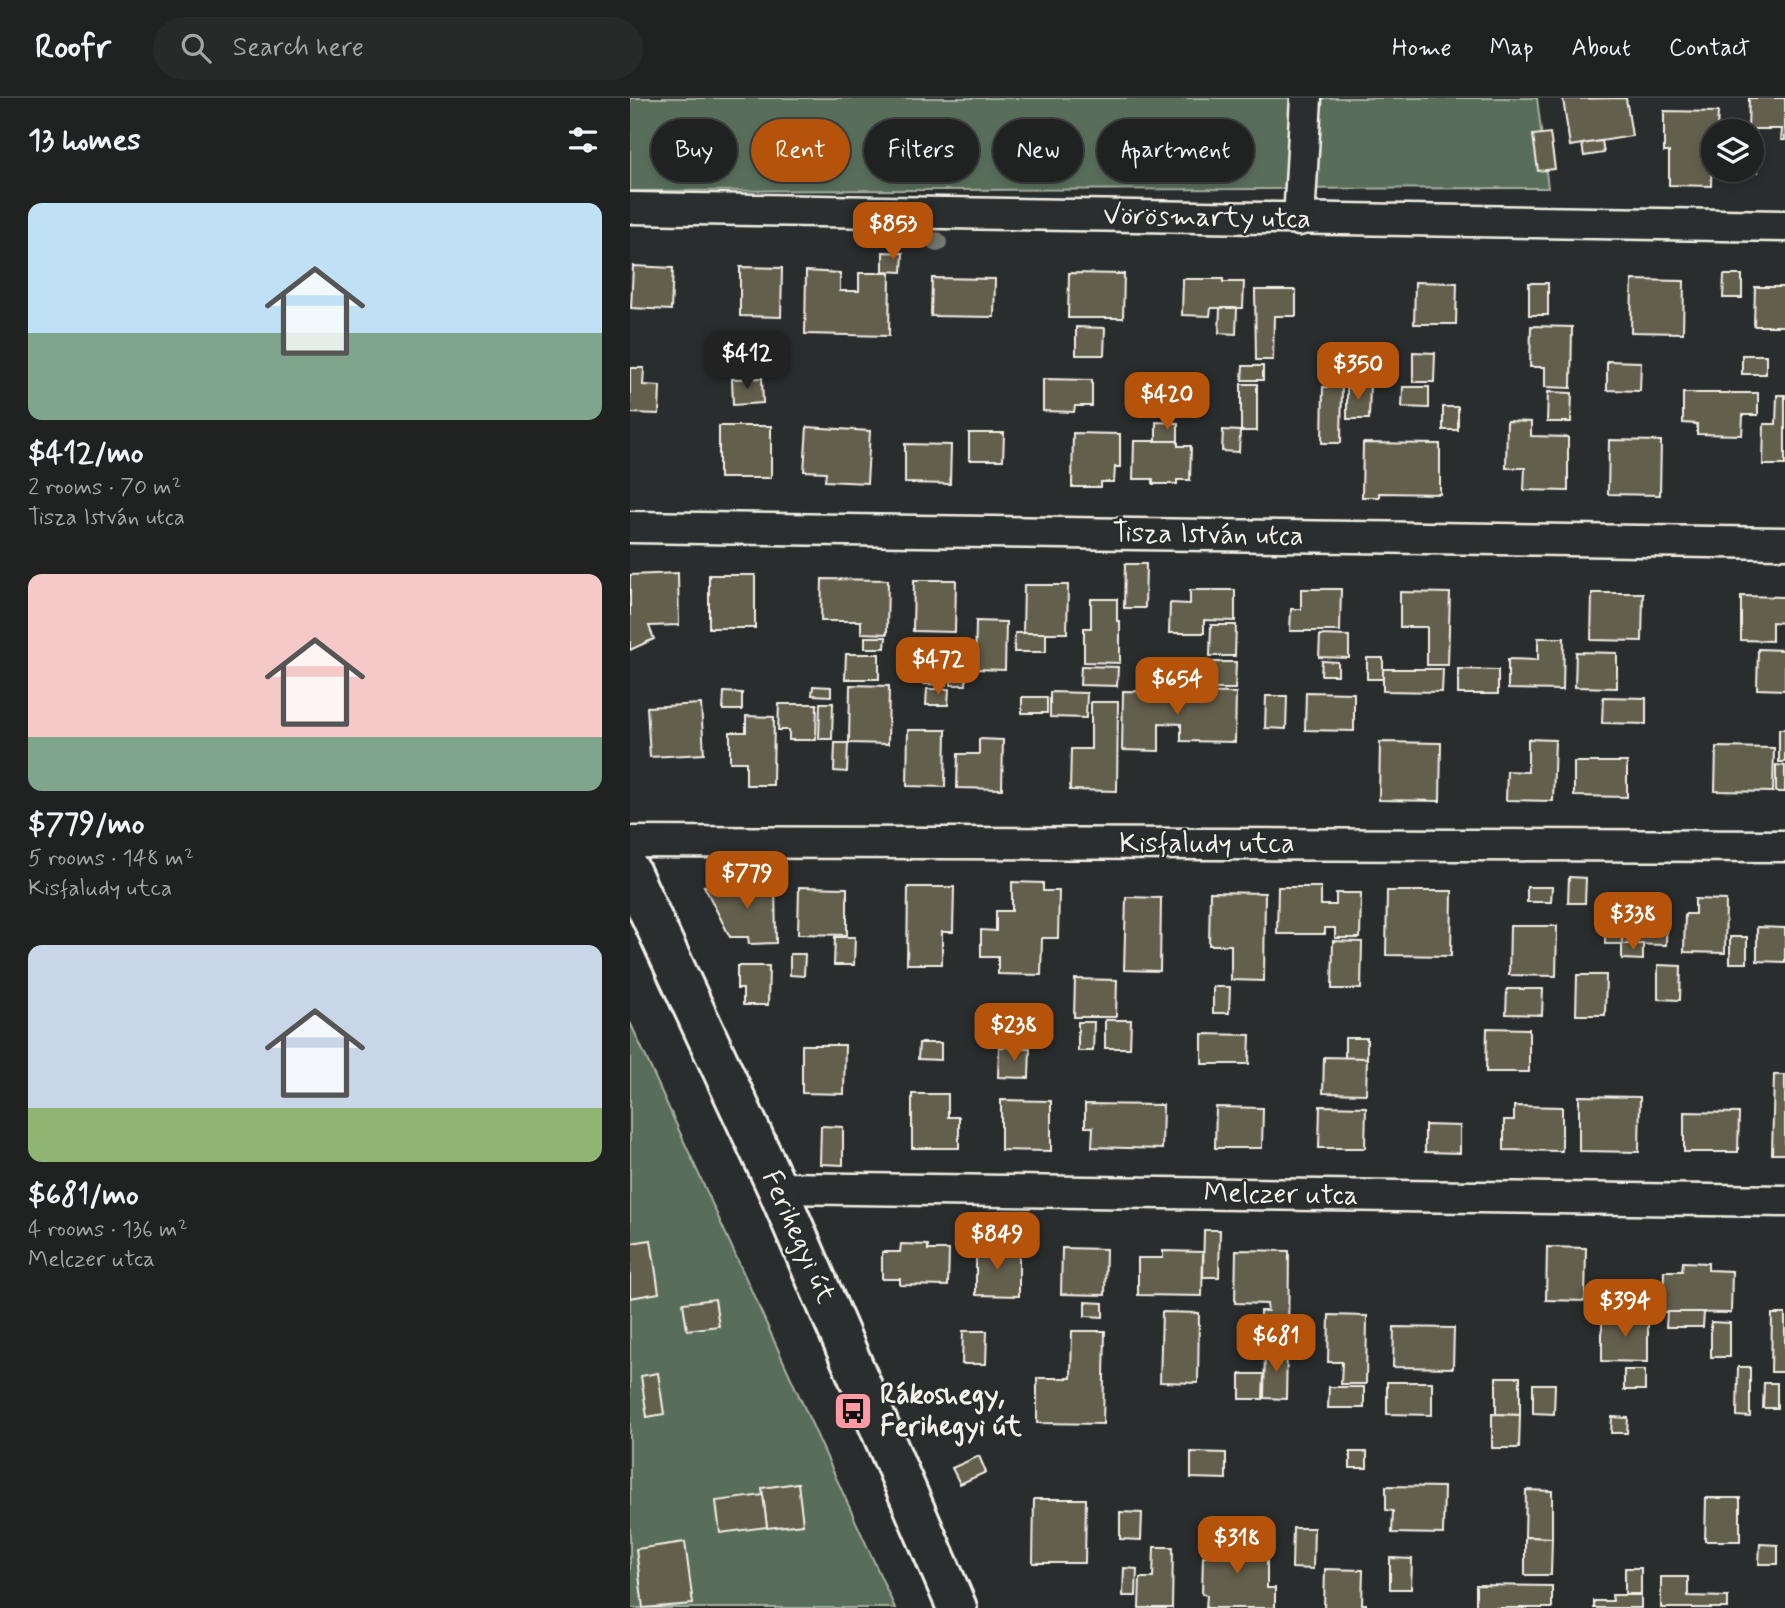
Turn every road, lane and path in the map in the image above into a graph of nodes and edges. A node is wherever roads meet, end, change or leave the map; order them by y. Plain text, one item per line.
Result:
1 (1306, 98) edge
2 (630, 208) edge
3 (1299, 220) junction
4 (1785, 226) edge
5 (630, 527) edge
6 (1785, 543) edge
7 (630, 842) edge
8 (1785, 846) edge
9 (630, 871) edge
10 (777, 1188) junction
11 (1785, 1201) edge
12 (957, 1608) edge

1 - 3 street
2 - 3 street, Vörösmarty utca
3 - 4 street, Vörösmarty utca
5 - 6 street, Tisza István utca
7 - 8 street, Kisfaludy utca
9 - 10 main road, Ferihegyi út
10 - 11 street, Melczer utca
10 - 12 main road, Ferihegyi út

